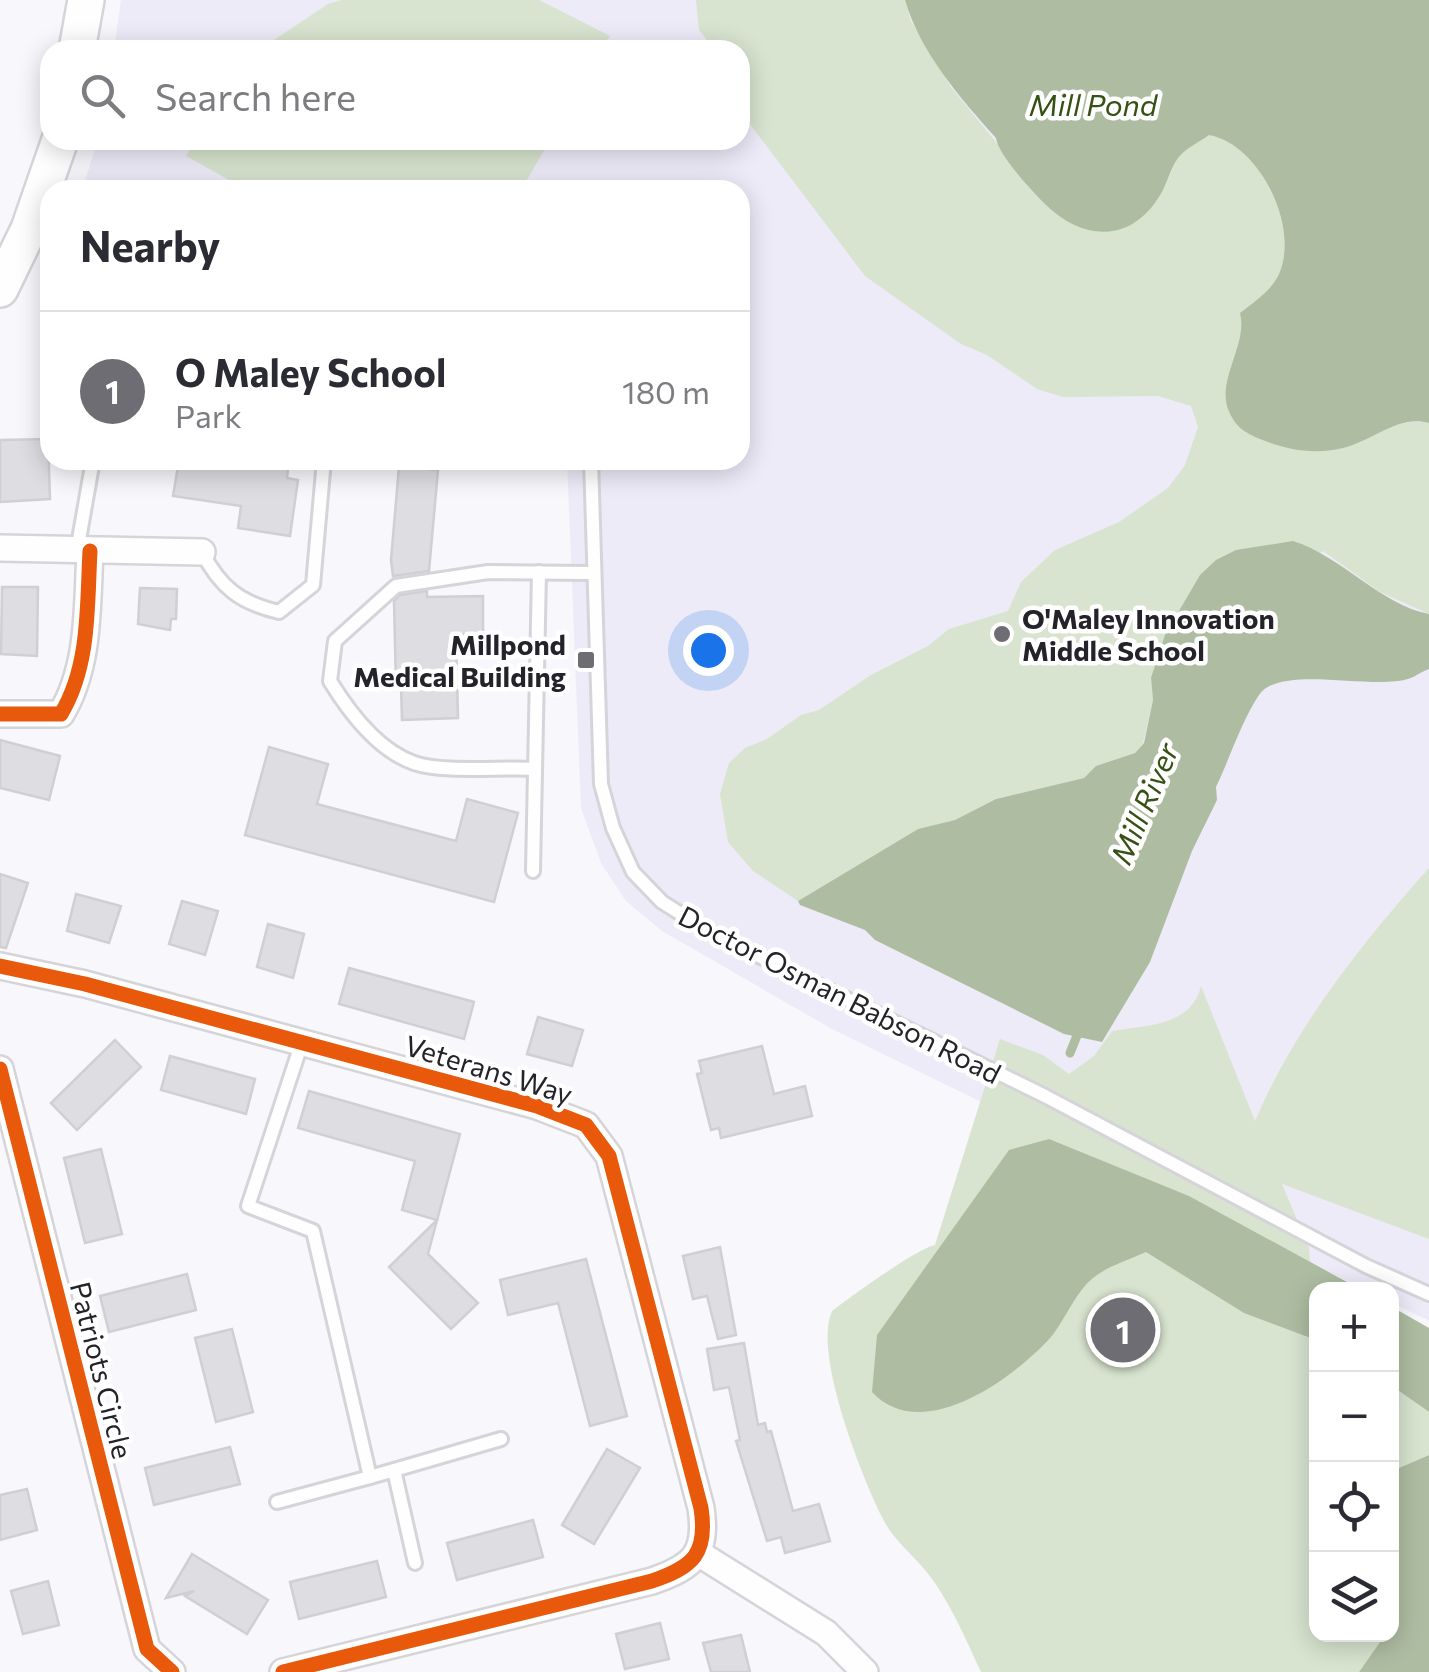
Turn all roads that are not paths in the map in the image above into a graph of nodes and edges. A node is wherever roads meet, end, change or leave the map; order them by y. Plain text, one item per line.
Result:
1 (86, 0) edge
2 (80, 40) edge
3 (57, 150) edge
4 (49, 180) edge
5 (40, 210) edge
6 (0, 288) edge
7 (92, 470) edge
8 (323, 470) edge
9 (591, 470) edge
10 (0, 548) edge
11 (84, 551) junction
12 (202, 552) joint
13 (539, 572) junction
14 (591, 573) junction
15 (0, 714) edge
16 (532, 768) junction
17 (533, 871) dead end
18 (0, 966) edge
19 (302, 1042) junction
20 (0, 1070) edge
21 (1429, 1294) edge
22 (501, 1439) dead end
23 (394, 1470) junction
24 (370, 1477) junction
25 (277, 1502) dead end
26 (698, 1553) junction
27 (415, 1564) dead end
28 (172, 1672) edge
29 (283, 1672) edge
30 (865, 1672) edge

1 - 2 main road
3 - 4 main road
5 - 6 main road
7 - 11 lane
8 - 12 lane
9 - 14 lane, Doctor Osman Babson Road
10 - 11 street
11 - 12 street
11 - 15 street
13 - 14 lane
13 - 16 lane
13 - 16 lane
14 - 21 lane, Doctor Osman Babson Road
16 - 17 lane
18 - 19 street, Veterans Way
19 - 24 lane
19 - 26 street, Veterans Way
20 - 28 street, Patriots Circle
22 - 23 lane
23 - 24 lane
23 - 27 lane
24 - 25 lane
26 - 29 street
26 - 30 street

